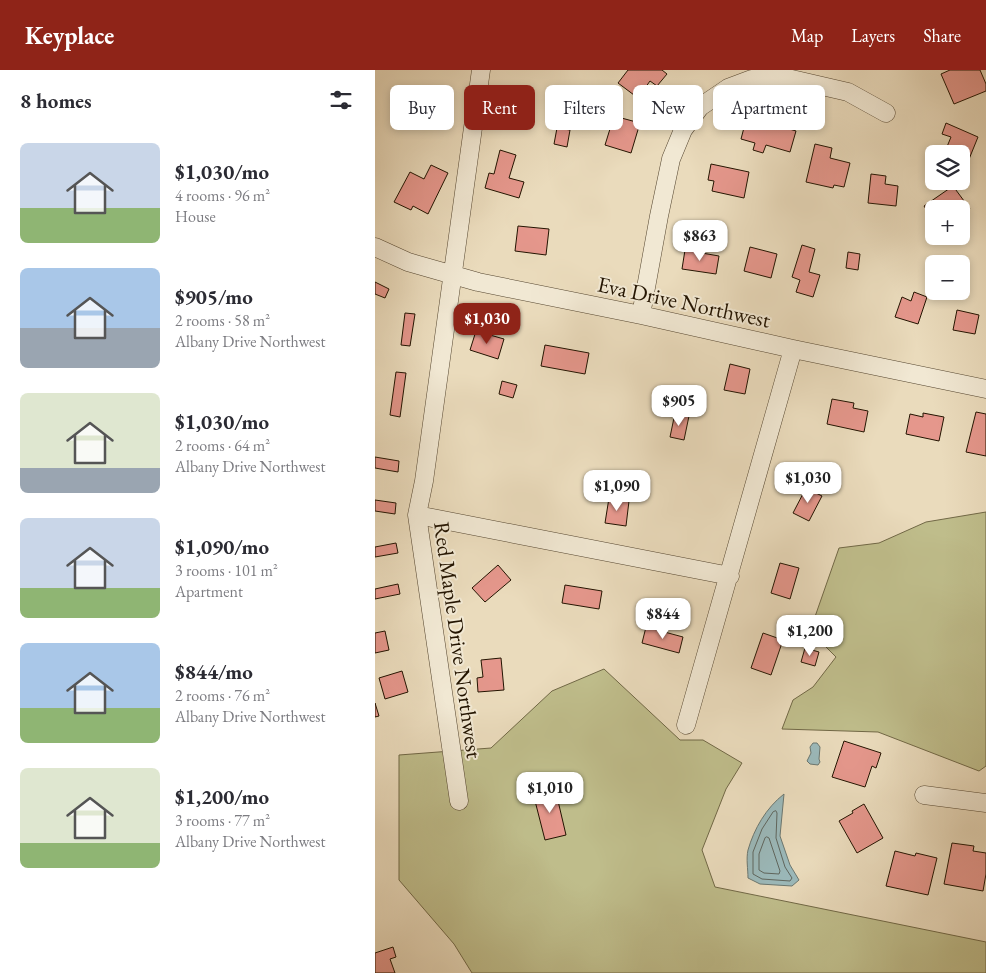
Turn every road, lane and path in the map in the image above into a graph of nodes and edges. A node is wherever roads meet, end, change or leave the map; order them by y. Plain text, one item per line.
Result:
1 (481, 70) edge
2 (886, 113) dead end
3 (375, 247) edge
4 (453, 275) junction
5 (641, 314) junction
6 (793, 349) junction
7 (986, 389) edge
8 (417, 515) junction
9 (729, 576) junction
10 (686, 725) dead end
11 (924, 795) dead end
12 (459, 801) dead end
13 (986, 803) edge

1 - 4 street, Red Maple Drive Northwest
2 - 5 street
3 - 4 street, Eva Drive Northwest
4 - 5 street, Eva Drive Northwest
4 - 8 street, Red Maple Drive Northwest
5 - 6 street, Eva Drive Northwest
6 - 7 street, Eva Drive Northwest
6 - 9 street
8 - 9 street
8 - 12 street, Red Maple Drive Northwest
9 - 10 street
11 - 13 street

